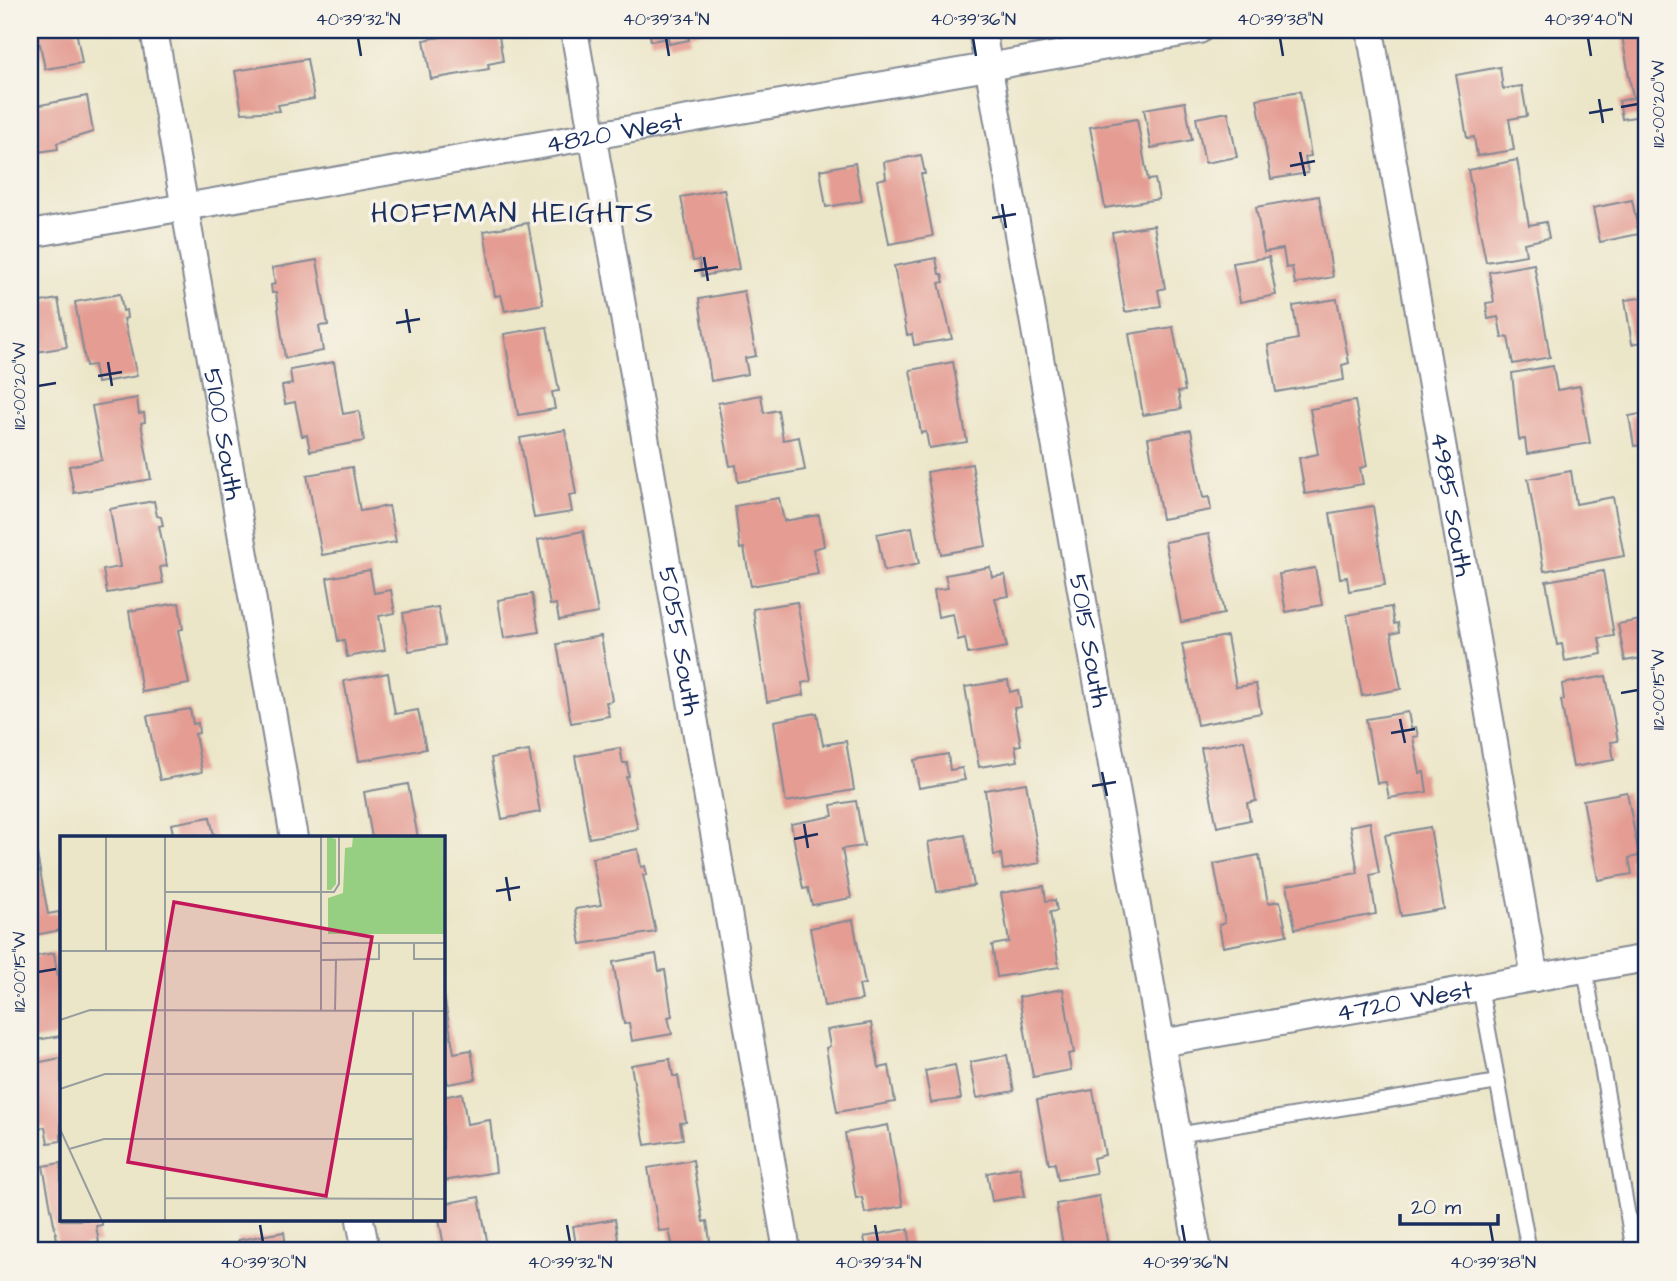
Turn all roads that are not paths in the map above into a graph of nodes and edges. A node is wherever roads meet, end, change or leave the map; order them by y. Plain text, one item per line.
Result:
1 (153, 30) edge
2 (574, 30) edge
3 (982, 30) edge
4 (1199, 30) edge
5 (1370, 30) edge
6 (988, 67) junction
7 (593, 136) junction
8 (185, 207) junction
9 (30, 234) edge
10 (294, 836) edge
11 (1647, 958) edge
12 (1585, 969) junction
13 (1535, 978) junction
14 (1480, 987) junction
15 (1161, 1043) junction
16 (1498, 1082) junction
17 (1177, 1135) junction
18 (360, 1222) edge
19 (366, 1251) edge
20 (788, 1251) edge
21 (1198, 1251) edge
22 (1530, 1251) edge
23 (1634, 1251) edge

1 - 8 street, 5100 South
2 - 7 street, 5055 South
3 - 6 street, 5015 South
4 - 6 street, 4820 West
5 - 13 street, 4985 South
6 - 7 street, 4820 West
6 - 15 street, 5015 South
7 - 8 street, 4820 West
7 - 20 street, 5055 South
8 - 9 street, 4820 West
8 - 10 street, 5100 South
11 - 12 street, 4720 West
12 - 13 street, 4720 West
12 - 23 lane
13 - 14 street, 4720 West
14 - 15 street, 4720 West
14 - 16 lane
15 - 17 street, 5015 South
16 - 17 lane
16 - 22 lane
17 - 21 street, 5015 South
18 - 19 street

